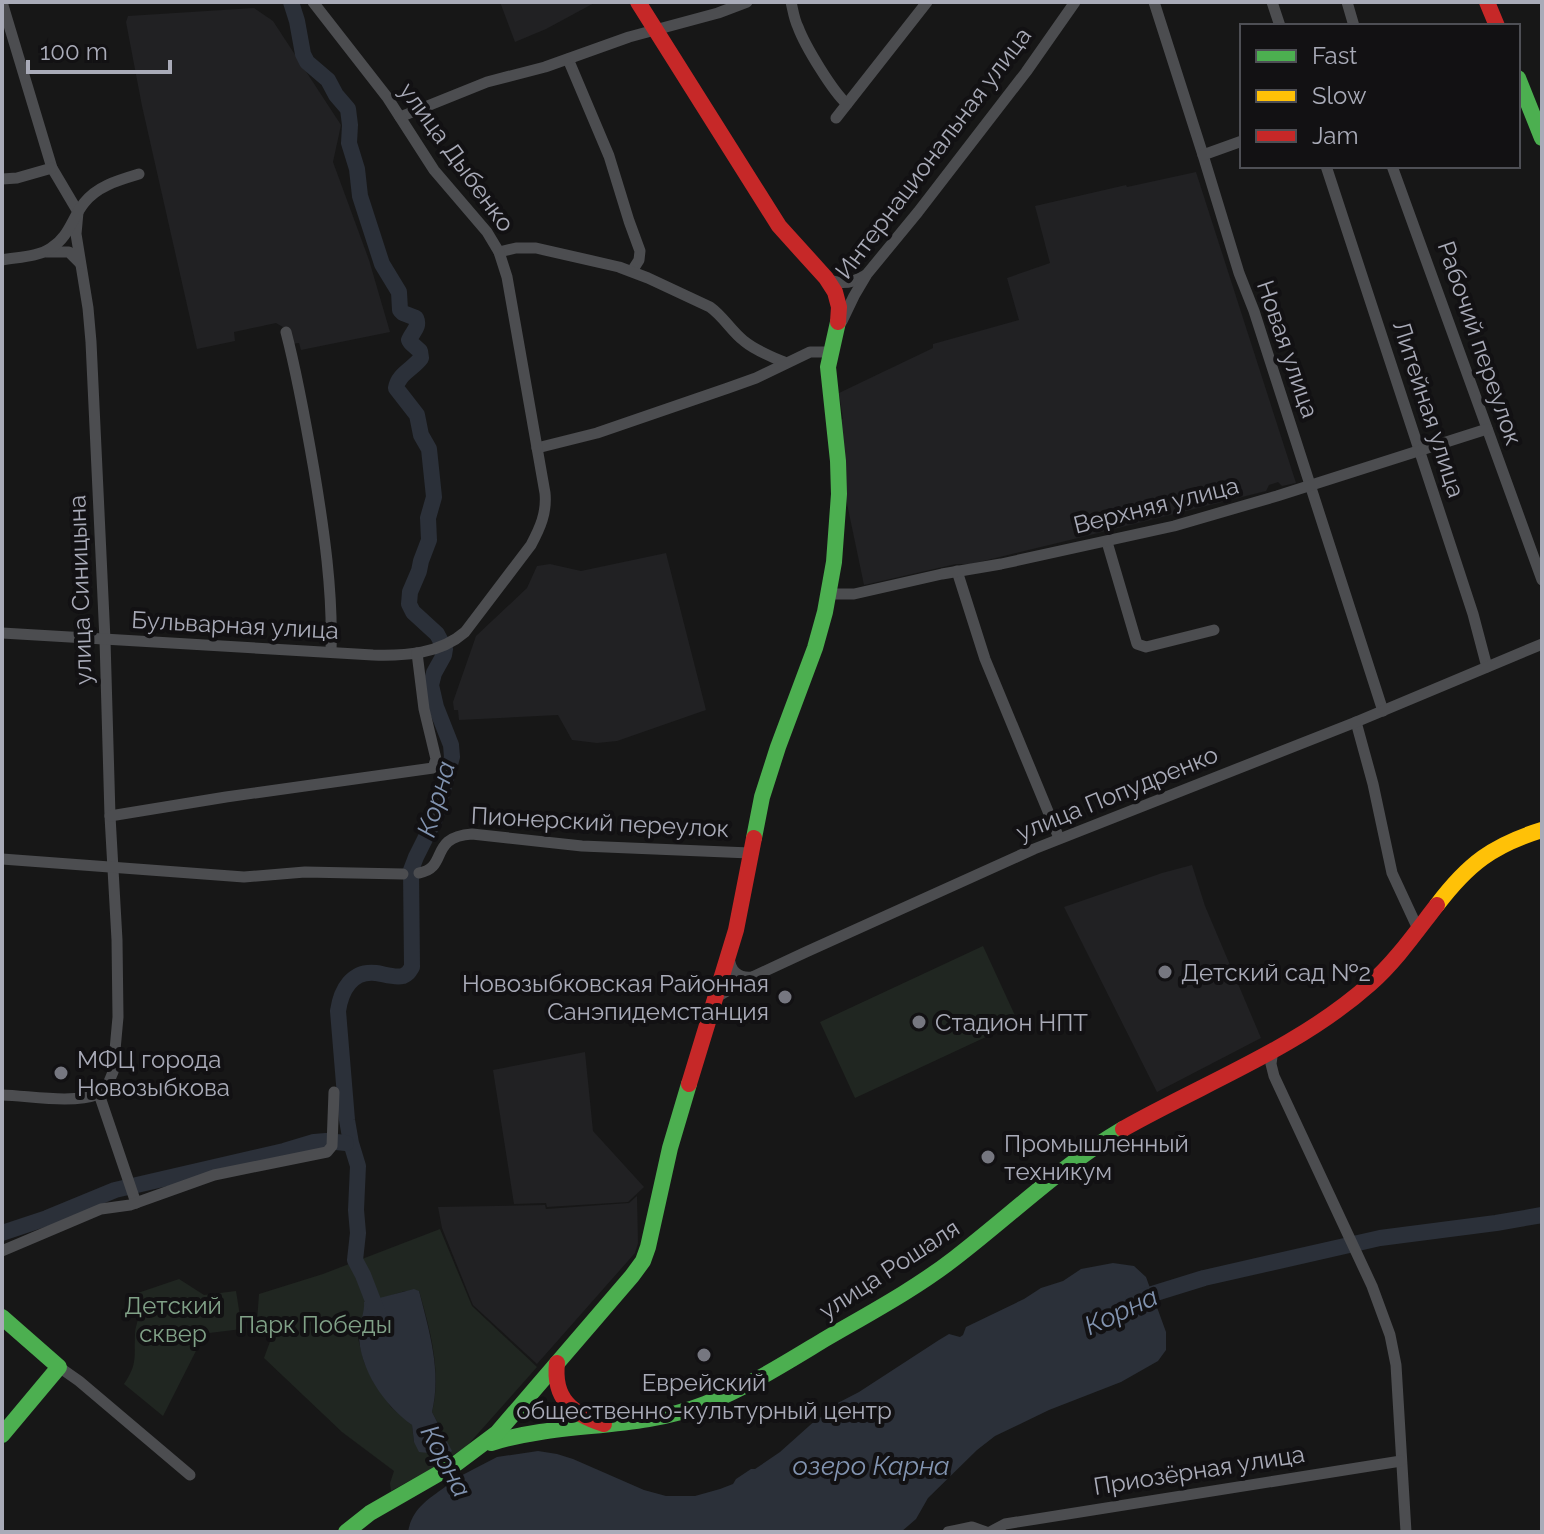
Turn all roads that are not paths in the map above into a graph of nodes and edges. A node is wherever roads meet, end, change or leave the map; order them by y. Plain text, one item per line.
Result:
1 (2, 2) edge
2 (313, 2) edge
3 (638, 2) edge
4 (747, 2) edge
5 (791, 2) edge
6 (927, 2) edge
7 (1075, 2) edge
8 (1154, 2) edge
9 (1272, 2) edge
10 (1347, 2) edge
11 (1487, 2) edge
12 (1279, 24) edge
13 (1353, 24) edge
14 (1496, 24) edge
15 (655, 30) junction
16 (568, 59) junction
17 (1520, 83) edge
18 (847, 104) junction
19 (400, 117) junction
20 (836, 118) dead end
21 (1542, 138) edge
22 (1240, 142) edge
23 (1203, 155) junction
24 (52, 168) junction
25 (1327, 168) edge
26 (1393, 168) edge
27 (139, 174) dead end
28 (2, 179) edge
29 (78, 212) junction
30 (499, 252) junction
31 (42, 253) junction
32 (2, 260) edge
33 (82, 267) junction
34 (632, 271) junction
35 (867, 274) junction
36 (826, 278) junction
37 (286, 332) dead end
38 (833, 344) junction
39 (786, 363) junction
40 (1487, 429) junction
41 (537, 448) junction
42 (1420, 451) junction
43 (1311, 485) junction
44 (1107, 542) junction
45 (957, 571) junction
46 (1542, 580) edge
47 (829, 594) junction
48 (1214, 630) dead end
49 (2, 633) edge
50 (105, 640) junction
51 (453, 641) joint
52 (1542, 644) edge
53 (331, 652) junction
54 (417, 653) junction
55 (1487, 667) junction
56 (1383, 711) junction
57 (1356, 722) junction
58 (110, 816) junction
59 (1542, 830) edge
60 (1059, 838) junction
61 (750, 853) junction
62 (2, 859) edge
63 (113, 868) junction
64 (419, 873) dead end
65 (403, 874) dead end
66 (1418, 929) junction
67 (729, 954) junction
68 (758, 975) junction
69 (715, 998) junction
70 (1273, 1049) junction
71 (1238, 1067) junction
72 (1274, 1076) junction
73 (334, 1092) dead end
74 (99, 1094) junction
75 (2, 1095) edge
76 (132, 1192) junction
77 (2, 1251) edge
78 (2, 1317) edge
79 (557, 1363) junction
80 (59, 1367) junction
81 (610, 1426) junction
82 (2, 1435) edge
83 (473, 1453) junction
84 (1401, 1461) junction
85 (190, 1475) dead end
86 (346, 1532) edge
87 (948, 1532) edge
88 (988, 1532) edge
89 (1406, 1532) edge

1 - 24 street, улица Синицына
2 - 19 street, улица Дыбенко
3 - 15 street
4 - 15 street
5 - 18 street
6 - 18 street
7 - 35 street, Интернациональная улица
8 - 23 street, Новая улица
9 - 12 street
10 - 13 street
11 - 14 street
15 - 16 street
15 - 36 street
16 - 19 street
16 - 34 street
17 - 21 street
18 - 20 street
19 - 30 street, улица Дыбенко
22 - 23 street
23 - 43 street, Новая улица
24 - 28 street
24 - 29 street, улица Синицына
25 - 42 street, Литейная улица
26 - 40 street, Рабочий переулок
27 - 29 street
29 - 31 street
29 - 33 street, улица Синицына
30 - 34 street
30 - 41 street, улица Дыбенко
31 - 32 street
31 - 33 street
33 - 50 street, улица Синицына
34 - 39 street
35 - 36 street
35 - 38 street, Интернациональная улица
36 - 38 street, Интернациональная улица
37 - 53 street
38 - 39 street
38 - 47 street, Интернациональная улица
39 - 41 street
40 - 42 street, Верхняя улица
40 - 46 street, Рабочий переулок
41 - 51 street, улица Дыбенко
42 - 43 street, Верхняя улица
42 - 55 street, Литейная улица
43 - 44 street, Верхняя улица
43 - 56 street, Новая улица
44 - 45 street, Верхняя улица
44 - 48 street
45 - 47 street, Верхняя улица
45 - 60 street
47 - 61 street, Интернациональная улица
49 - 50 street, Бульварная улица
50 - 53 street, Бульварная улица
50 - 58 street, улица Синицына
51 - 54 street, Бульварная улица
52 - 55 street, улица Попудренко
53 - 54 street, Бульварная улица
54 - 58 street
55 - 56 street, улица Попудренко
56 - 57 street, улица Попудренко
57 - 60 street, улица Попудренко
57 - 66 street
58 - 63 street, улица Синицына
59 - 66 street, улица Рошаля
60 - 68 street, улица Попудренко
61 - 64 street, Пионерский переулок
61 - 67 street, Интернациональная улица
62 - 63 street
63 - 65 street
63 - 74 street, улица Синицына
66 - 70 street, улица Рошаля
67 - 68 street
67 - 69 street, Интернациональная улица
68 - 69 street, улица Попудренко
69 - 79 street, Интернациональная улица
70 - 71 street, улица Рошаля
70 - 72 street
71 - 72 street
71 - 81 street, улица Рошаля
72 - 84 street
73 - 76 street
74 - 75 street
74 - 76 street
76 - 77 street
78 - 80 street
79 - 81 street
79 - 83 street, Интернациональная улица
80 - 82 street
80 - 85 street
81 - 83 street, улица Рошаля
83 - 86 street
84 - 88 street, Приозёрная улица
84 - 89 street
87 - 88 street

